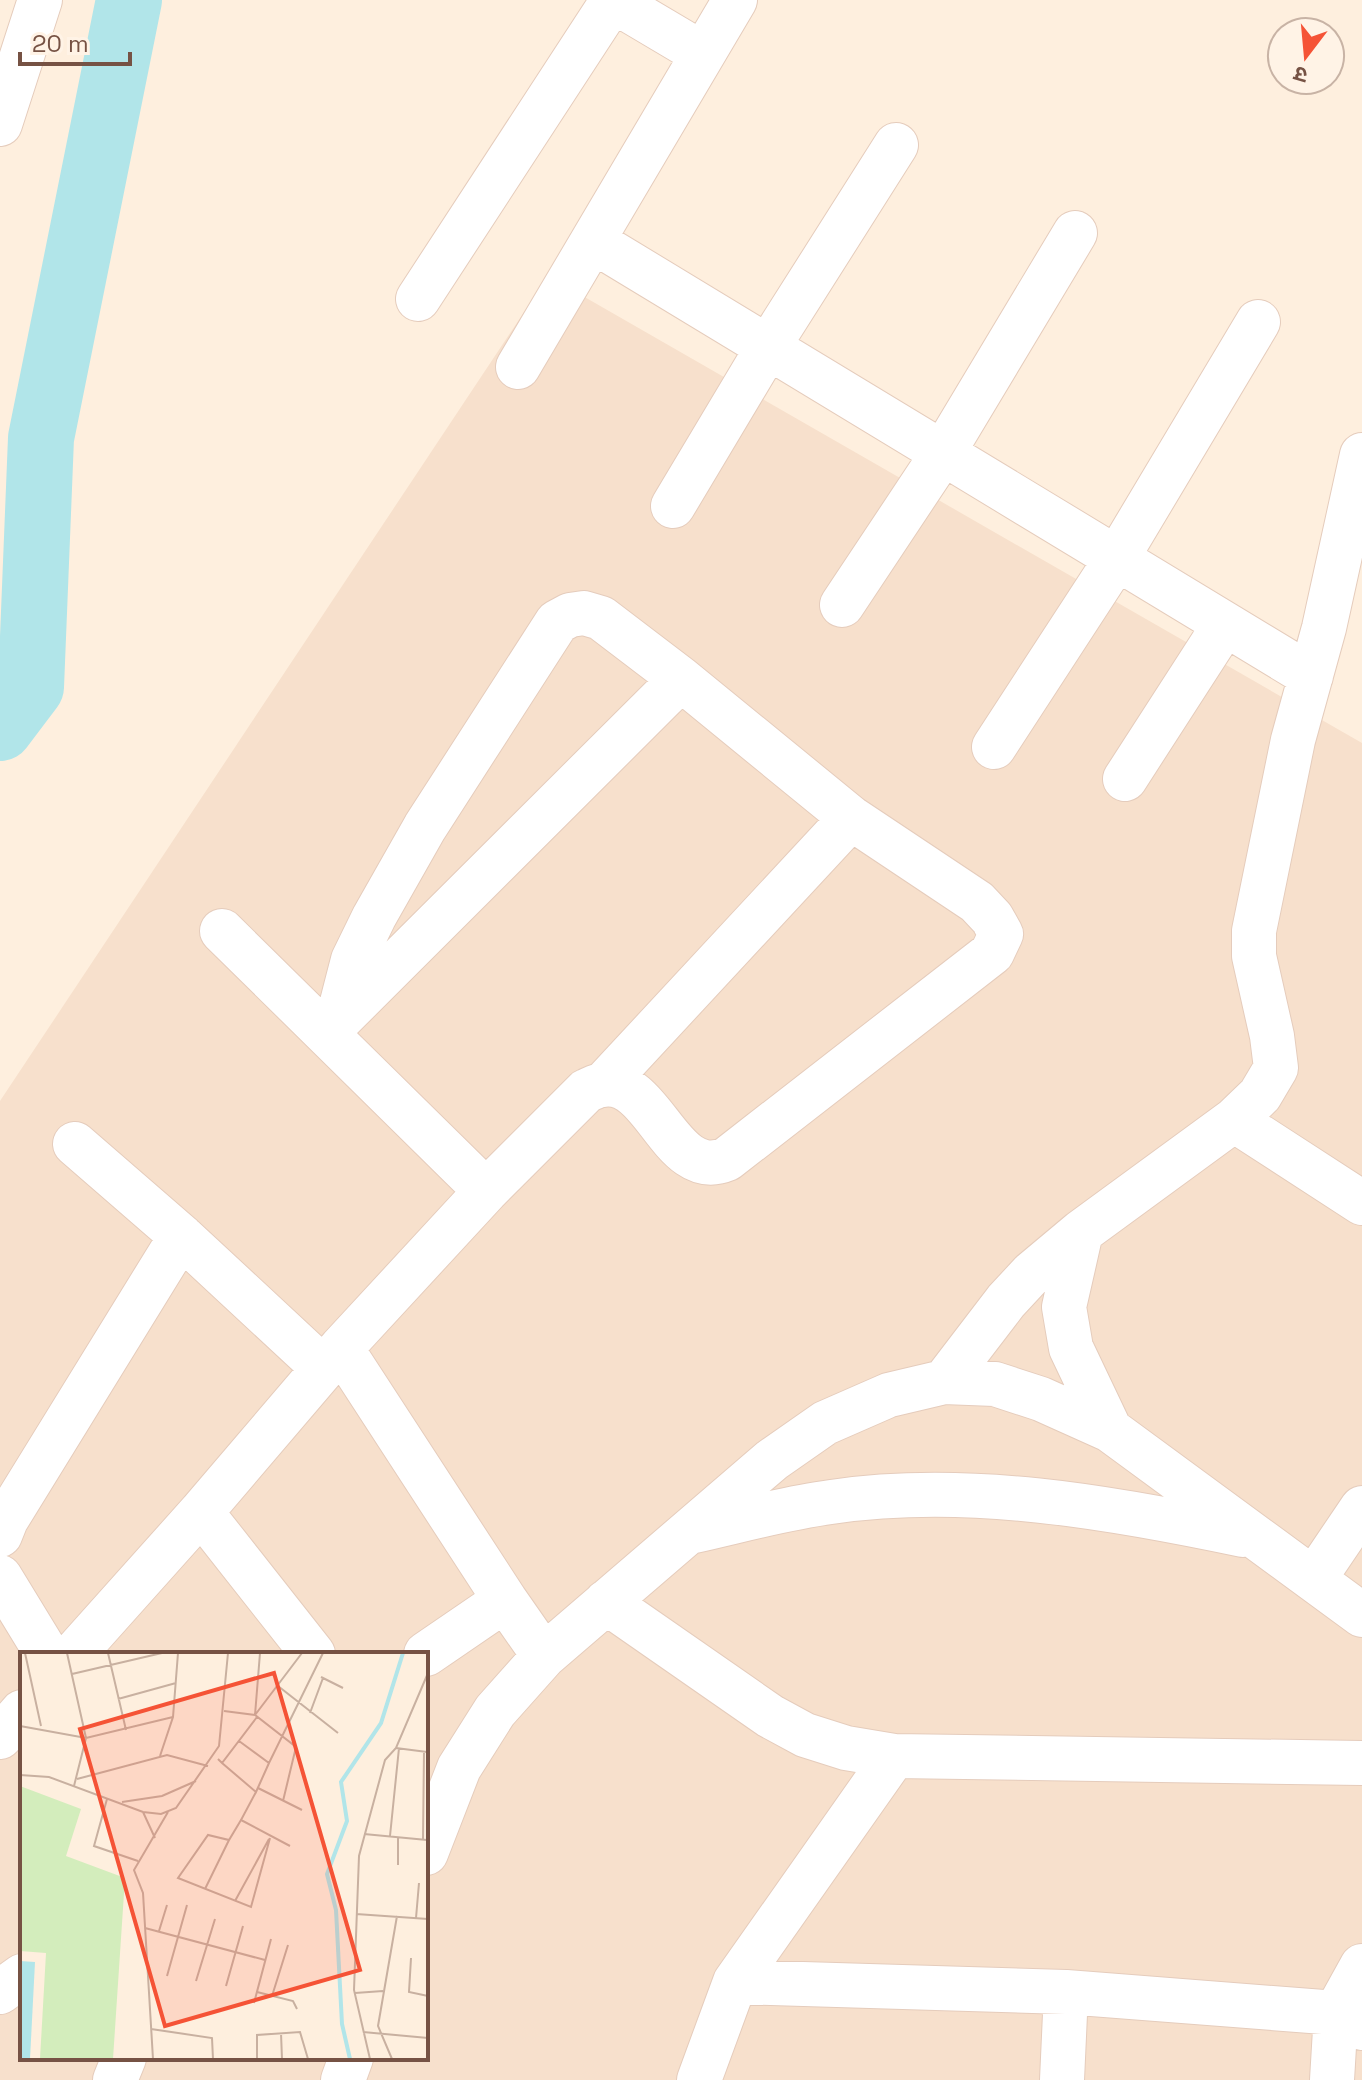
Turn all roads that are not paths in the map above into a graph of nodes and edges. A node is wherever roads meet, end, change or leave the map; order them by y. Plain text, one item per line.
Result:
1 (40, 0) edge
2 (612, 0) edge
3 (735, 0) edge
4 (703, 54) junction
5 (0, 124) edge
6 (896, 145) dead end
7 (1075, 233) dead end
8 (593, 241) junction
9 (418, 299) dead end
10 (1258, 322) dead end
11 (768, 347) junction
12 (518, 367) dead end
13 (943, 453) junction
14 (1362, 455) edge
15 (673, 506) dead end
16 (1117, 558) junction
17 (842, 605) dead end
18 (1225, 624) junction
19 (1311, 676) junction
20 (681, 679) junction
21 (994, 747) dead end
22 (1125, 779) dead end
23 (851, 818) junction
24 (222, 931) dead end
25 (332, 1030) junction
26 (604, 1084) junction
27 (1234, 1120) junction
28 (75, 1144) dead end
29 (486, 1191) junction
30 (1362, 1203) edge
31 (1081, 1232) junction
32 (181, 1236) junction
33 (332, 1358) junction
34 (944, 1382) junction
35 (1110, 1430) junction
36 (1362, 1508) edge
37 (201, 1512) junction
38 (690, 1532) junction
39 (0, 1535) edge
40 (1257, 1538) junction
41 (0, 1577) edge
42 (1314, 1579) junction
43 (505, 1600) junction
44 (606, 1602) junction
45 (1362, 1615) edge
46 (46, 1652) edge
47 (76, 1652) edge
48 (311, 1652) edge
49 (428, 1653) edge
50 (544, 1656) junction
51 (20, 1714) edge
52 (0, 1737) edge
53 (894, 1756) junction
54 (1362, 1763) edge
55 (428, 1848) edge
56 (1362, 1966) edge
57 (735, 1982) junction
58 (1066, 1992) junction
59 (1349, 2021) edge
60 (123, 2060) edge
61 (350, 2060) edge
62 (115, 2080) edge
63 (343, 2080) edge
64 (699, 2080) edge
65 (1062, 2080) edge
66 (1332, 2080) edge

1 - 5 street
2 - 4 street
2 - 9 street
3 - 4 street
4 - 8 street
6 - 11 street
7 - 13 street
8 - 11 street
8 - 12 street
10 - 16 street
11 - 13 street
11 - 15 street
13 - 16 street
13 - 17 street
14 - 19 street
16 - 18 street
16 - 21 street
18 - 19 street
18 - 22 street
19 - 27 street
20 - 23 street
20 - 25 street
20 - 25 street
23 - 26 street
23 - 26 street
24 - 25 street
25 - 29 street
26 - 29 street
27 - 30 street
27 - 31 street
28 - 32 street
29 - 33 street
31 - 34 street
31 - 35 street
32 - 33 street
32 - 39 street
33 - 37 street
33 - 43 street
34 - 35 street
34 - 38 street
35 - 40 street
36 - 42 street
37 - 47 street
37 - 48 street
38 - 40 street
38 - 44 street
40 - 42 street
41 - 46 street
42 - 45 street
43 - 49 street
43 - 50 street
44 - 50 street
44 - 53 street
50 - 55 street
51 - 52 street
53 - 54 street
53 - 57 street
56 - 59 street
57 - 58 street
57 - 64 street
58 - 59 street
58 - 65 street
59 - 66 street
60 - 62 street
61 - 63 street

